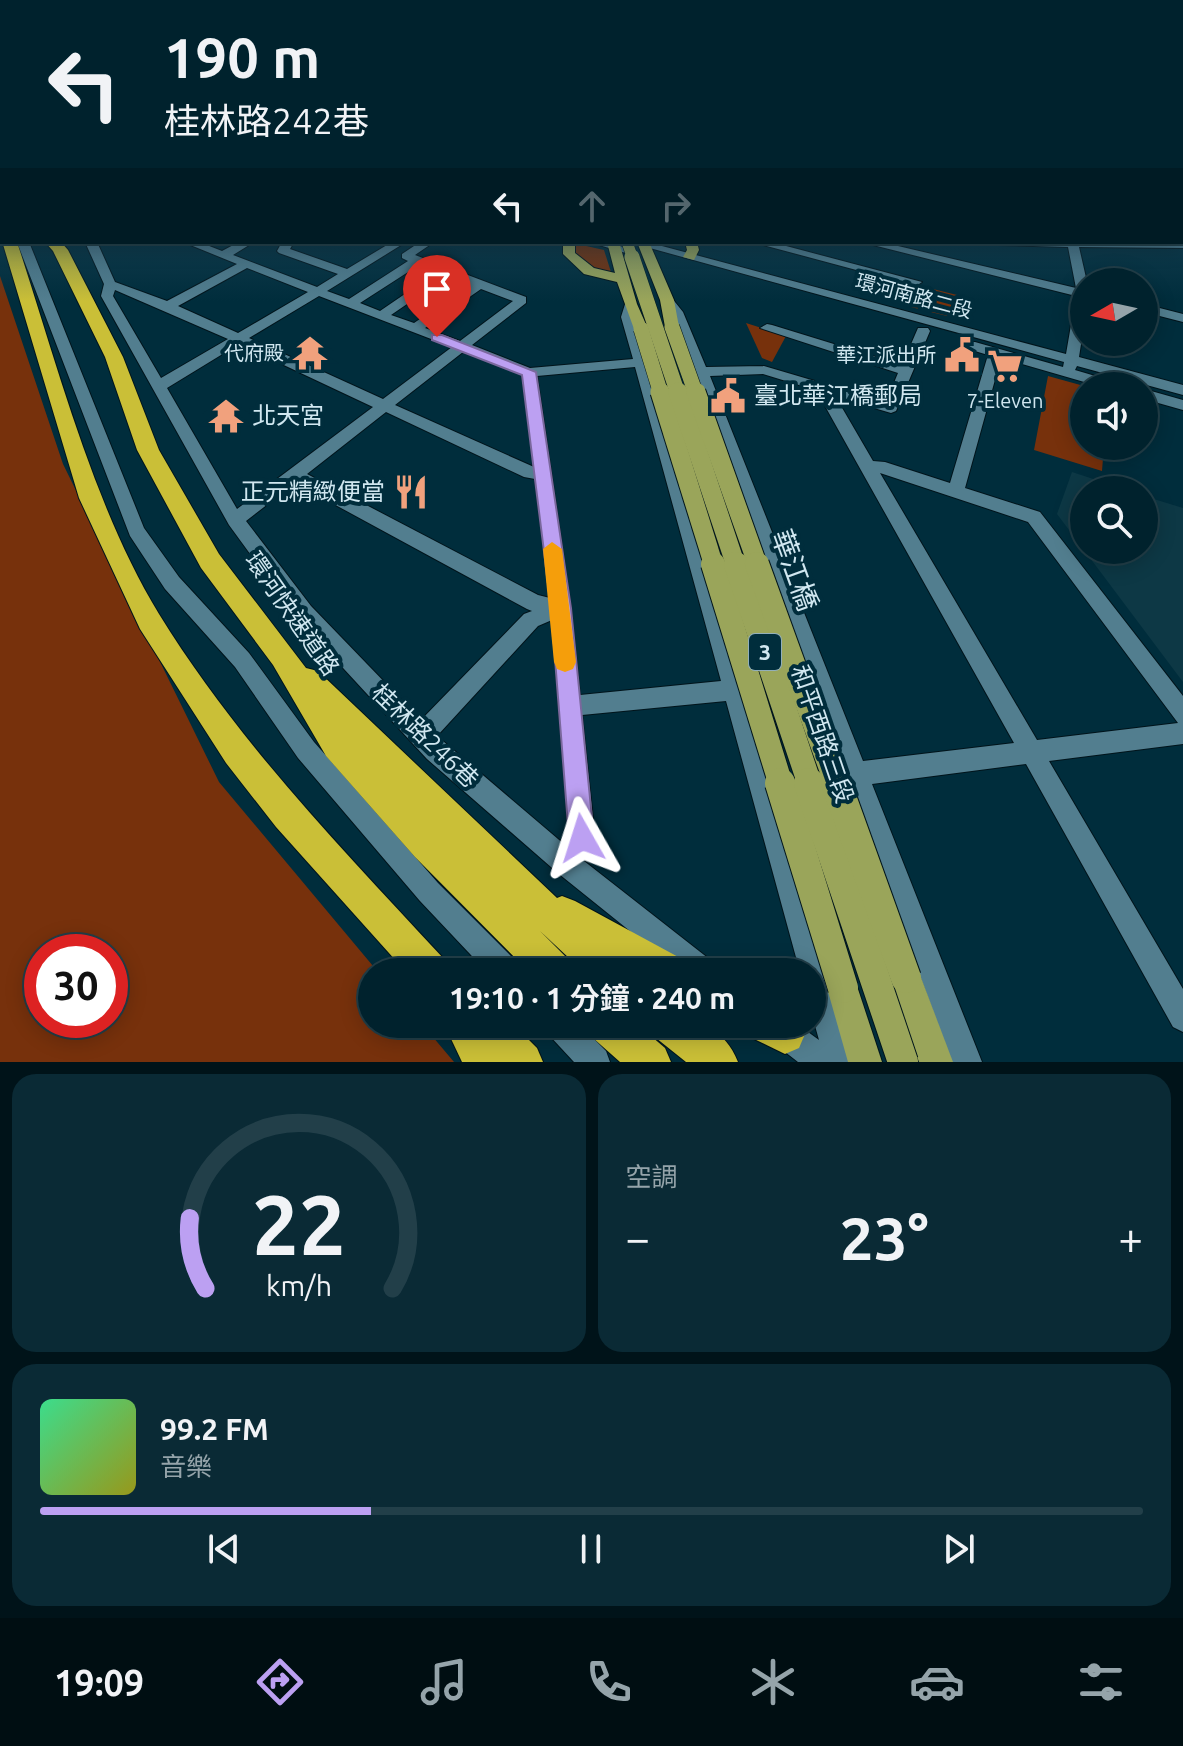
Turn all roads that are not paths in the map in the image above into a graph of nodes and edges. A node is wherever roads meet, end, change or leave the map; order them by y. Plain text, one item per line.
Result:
1 (10, 244) edge
2 (24, 244) edge
3 (92, 244) edge
4 (194, 244) edge
5 (244, 244) edge
6 (287, 244) edge
7 (394, 244) edge
8 (425, 244) edge
9 (569, 244) edge
10 (692, 244) edge
11 (763, 244) edge
12 (876, 244) edge
13 (1048, 244) edge
14 (1084, 244) edge
15 (1138, 244) edge
16 (56, 245) edge
17 (632, 245) edge
18 (1073, 245) junction
19 (1183, 245) edge
20 (223, 255) junction
21 (927, 256) junction
22 (689, 257) junction
23 (418, 260) junction
24 (246, 264) junction
25 (1078, 268) edge
26 (447, 271) junction
27 (347, 273) junction
28 (623, 279) junction
29 (110, 284) junction
30 (479, 284) junction
31 (1070, 290) edge
32 (316, 292) junction
33 (908, 298) junction
34 (667, 300) junction
35 (349, 304) junction
36 (630, 304) junction
37 (168, 306) junction
38 (1158, 312) edge
39 (381, 316) junction
40 (1183, 318) edge
41 (672, 327) joint
42 (767, 328) dead end
43 (414, 329) junction
44 (923, 331) junction
45 (238, 339) junction
46 (460, 346) junction
47 (996, 352) junction
48 (1072, 356) edge
49 (641, 362) junction
50 (1070, 366) junction
51 (907, 371) junction
52 (529, 372) junction
53 (701, 372) junction
54 (1083, 372) edge
55 (159, 386) junction
56 (1183, 390) edge
57 (832, 391) junction
58 (1158, 398) edge
59 (384, 404) junction
60 (1183, 405) edge
61 (870, 467) junction
62 (542, 474) junction
63 (295, 475) junction
64 (956, 491) junction
65 (235, 520) junction
66 (561, 608) junction
67 (283, 656) junction
68 (735, 690) junction
69 (568, 706) junction
70 (1183, 714) edge
71 (1183, 733) edge
72 (421, 737) junction
73 (1032, 753) junction
74 (851, 781) junction
75 (568, 865) junction
76 (528, 896) junction
77 (418, 958) edge
78 (493, 958) edge
79 (541, 958) edge
80 (597, 958) edge
81 (643, 958) edge
82 (685, 958) edge
83 (1183, 1017) edge
84 (471, 1038) edge
85 (498, 1038) edge
86 (572, 1038) edge
87 (623, 1038) edge
88 (688, 1038) edge
89 (789, 1038) edge
90 (484, 1062) edge
91 (523, 1062) edge
92 (595, 1062) edge
93 (651, 1062) edge
94 (718, 1062) edge
95 (823, 1062) edge
96 (840, 1062) edge
97 (865, 1062) edge
98 (903, 1062) edge
99 (936, 1062) edge
100 (967, 1062) edge

1 - 77 highway
2 - 78 street
3 - 29 street, 桂林路246巷
4 - 20 street
5 - 20 street
6 - 27 street
7 - 27 street
8 - 23 street
9 - 28 main road
10 - 22 main road
11 - 33 street
12 - 21 street
13 - 18 street
14 - 18 street
15 - 19 street
16 - 67 highway, 環河快速道路
17 - 22 street, 環河南路二段
17 - 28 main road, 3
17 - 34 main road, 和平西路三段 / 3
17 - 44 street, 環河南路二段
17 - 98 main road, 和平西路三段 / 3, bridge
18 - 25 street
20 - 24 street
21 - 31 street
21 - 33 street
22 - 33 street, 環河南路二段
23 - 26 street
23 - 35 street
24 - 32 street
24 - 37 street
26 - 30 street
26 - 39 street
27 - 32 street
28 - 36 main road, 3
29 - 37 street
29 - 55 street, 桂林路246巷
30 - 43 street
30 - 46 street
32 - 35 street
32 - 45 street
33 - 50 street, 環河南路二段
34 - 41 main road, 和平西路三段 / 3
34 - 53 street, 和平西路三段
35 - 39 street
36 - 49 street
36 - 97 main road, 3, bridge
37 - 45 street
38 - 40 street
39 - 43 street
41 - 99 main road, 華江橋 / 3, bridge
42 - 51 street
43 - 46 street
44 - 47 street, 環河南路二段
44 - 51 street
45 - 55 street
45 - 59 street
46 - 52 street
46 - 59 street
47 - 50 street, 環河南路二段
47 - 64 street
48 - 50 street
49 - 52 street
49 - 68 street
50 - 54 street, 環河南路二段
50 - 56 street, 環河南路二段
51 - 57 street
52 - 62 street
53 - 57 street
53 - 74 street, 和平西路三段
55 - 65 street, 桂林路246巷
57 - 61 street
58 - 60 street
59 - 62 street
59 - 63 street
61 - 64 street
61 - 73 street
62 - 66 street
63 - 65 street
63 - 66 street
64 - 70 street
65 - 72 street, 桂林路246巷
66 - 69 street
66 - 72 street
67 - 76 highway
67 - 79 highway, 環河快速道路
68 - 69 street
68 - 96 street
69 - 75 street
71 - 73 street
72 - 75 street, 桂林路246巷
73 - 74 street
73 - 83 street
74 - 100 street, 和平西路三段
75 - 82 street, 桂林路246巷
76 - 80 highway
76 - 81 highway
84 - 90 highway
85 - 91 highway
86 - 92 street
87 - 93 highway
88 - 94 highway
89 - 95 street

